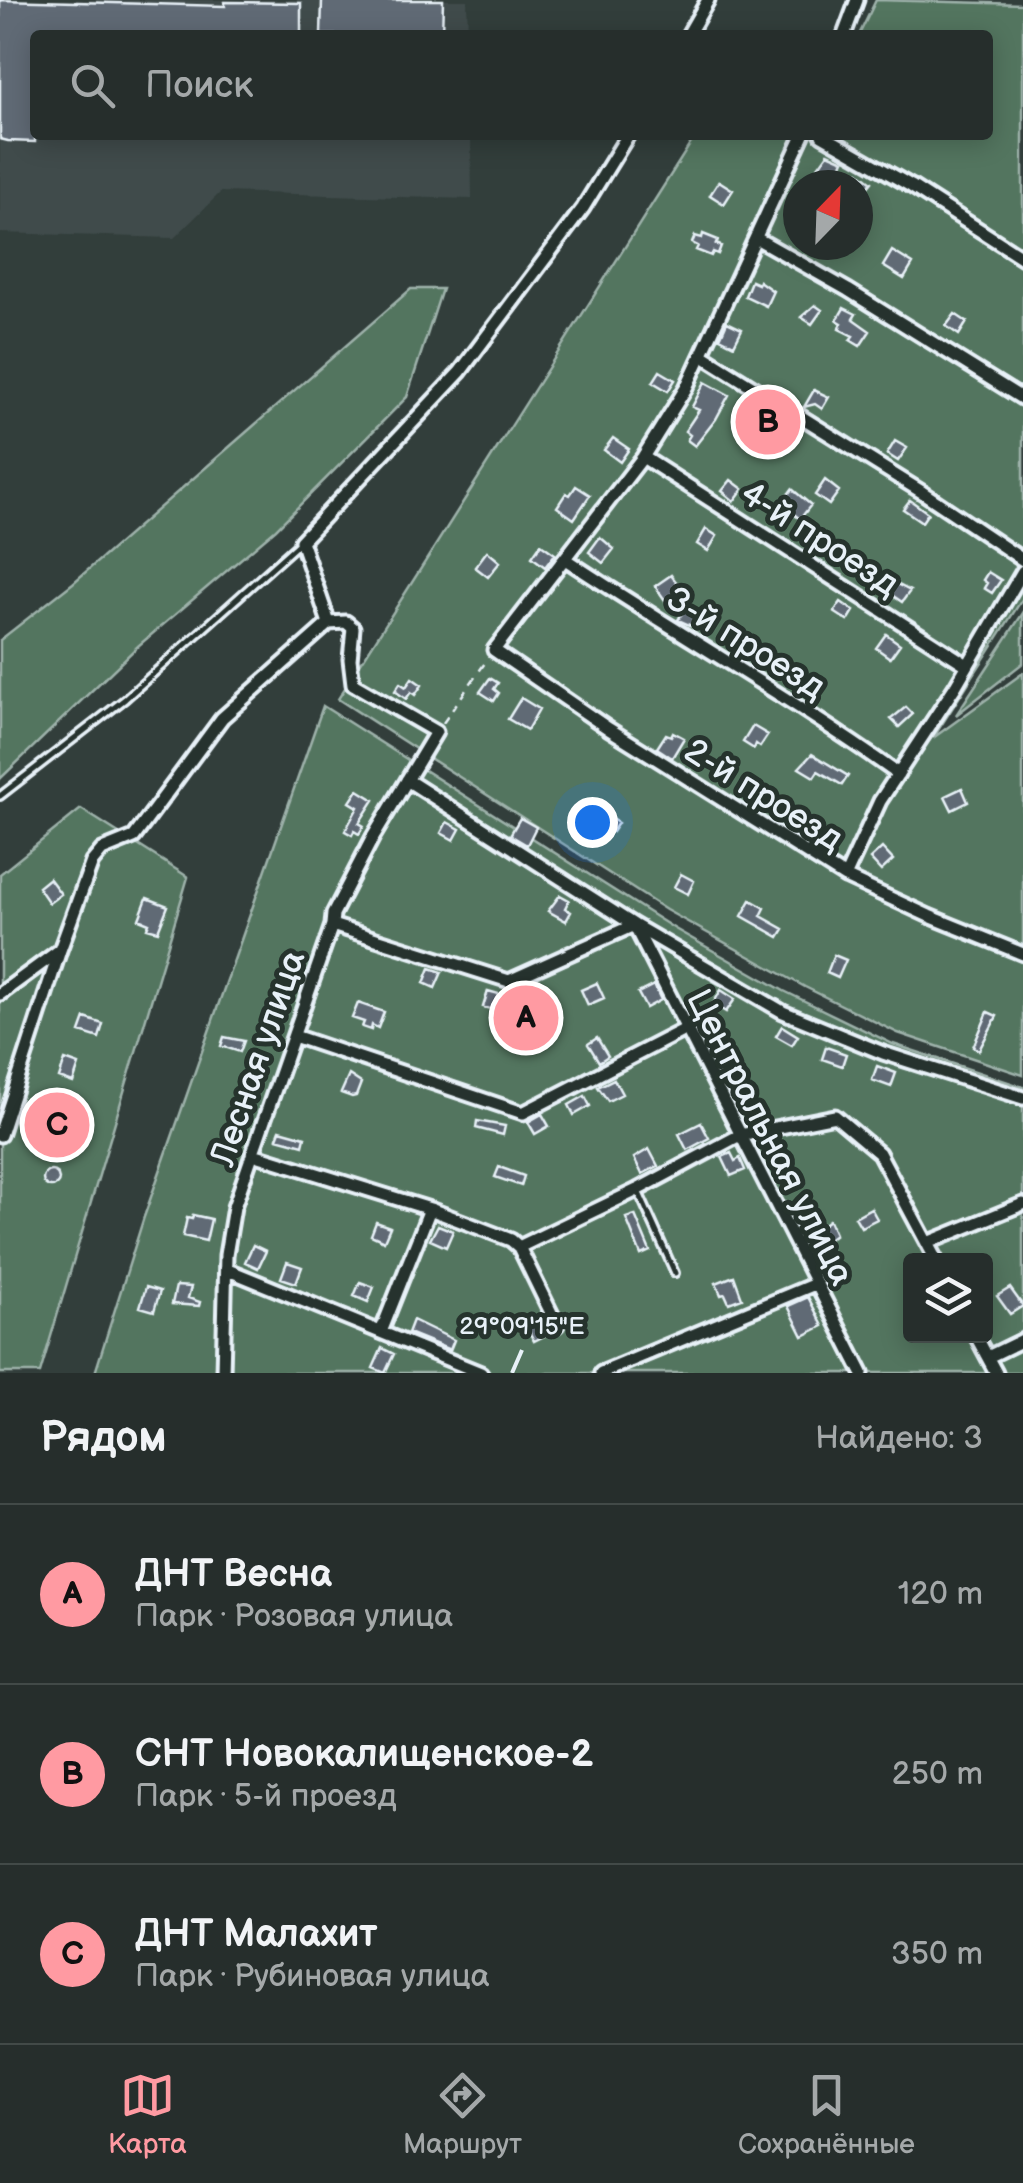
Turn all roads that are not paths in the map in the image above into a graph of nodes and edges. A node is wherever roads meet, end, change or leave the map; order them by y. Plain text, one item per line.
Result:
1 (708, 0) edge
2 (857, 0) edge
3 (691, 30) edge
4 (846, 30) edge
5 (625, 140) edge
6 (801, 140) edge
7 (831, 140) edge
8 (756, 238) junction
9 (1023, 258) edge
10 (702, 356) junction
11 (1023, 399) edge
12 (643, 458) junction
13 (300, 541) junction
14 (564, 558) junction
15 (1023, 560) edge
16 (1023, 570) edge
17 (329, 623) junction
18 (967, 665) junction
19 (898, 774) junction
20 (407, 780) junction
21 (0, 796) edge
22 (845, 876) junction
23 (634, 924) junction
24 (332, 925) junction
25 (60, 950) junction
26 (1023, 954) edge
27 (0, 994) edge
28 (686, 1029) junction
29 (294, 1036) junction
30 (1023, 1098) edge
31 (0, 1135) edge
32 (740, 1135) junction
33 (254, 1154) junction
34 (638, 1190) junction
35 (1023, 1204) edge
36 (430, 1209) junction
37 (927, 1244) junction
38 (519, 1247) junction
39 (932, 1253) edge
40 (228, 1270) junction
41 (675, 1273) dead end
42 (816, 1284) junction
43 (557, 1324) dead end
44 (382, 1332) junction
45 (1023, 1340) edge
46 (980, 1343) edge
47 (988, 1357) junction
48 (223, 1373) edge
49 (481, 1373) edge
50 (601, 1373) edge
51 (862, 1373) edge
52 (996, 1373) edge

1 - 3 street
2 - 4 street
5 - 13 street
6 - 8 street
7 - 9 street
8 - 10 street
8 - 11 street
10 - 12 street
10 - 15 street
12 - 14 street
12 - 18 street, 4-й проезд
13 - 17 street
13 - 21 lane
14 - 19 street, 3-й проезд
14 - 22 street, 2-й проезд
16 - 18 street
17 - 20 street, Лесная улица
17 - 25 street
18 - 19 street
19 - 22 street
20 - 23 street
20 - 24 street, Лесная улица
22 - 26 street, 2-й проезд
23 - 24 street
23 - 28 street, Центральная улица
23 - 30 street
24 - 29 street, Лесная улица
25 - 27 street
25 - 31 street
28 - 29 street
28 - 32 street, Центральная улица
29 - 33 street, Лесная улица
32 - 34 street
32 - 37 street
32 - 42 street, Центральная улица
33 - 36 street
33 - 40 street, Лесная улица
34 - 38 street
34 - 41 lane
35 - 37 street
36 - 38 street
36 - 44 street
37 - 39 street
38 - 43 street
40 - 44 street
40 - 48 street, Лесная улица
42 - 50 street
42 - 51 street, Центральная улица
44 - 49 street
45 - 47 street
46 - 47 street
47 - 52 street

